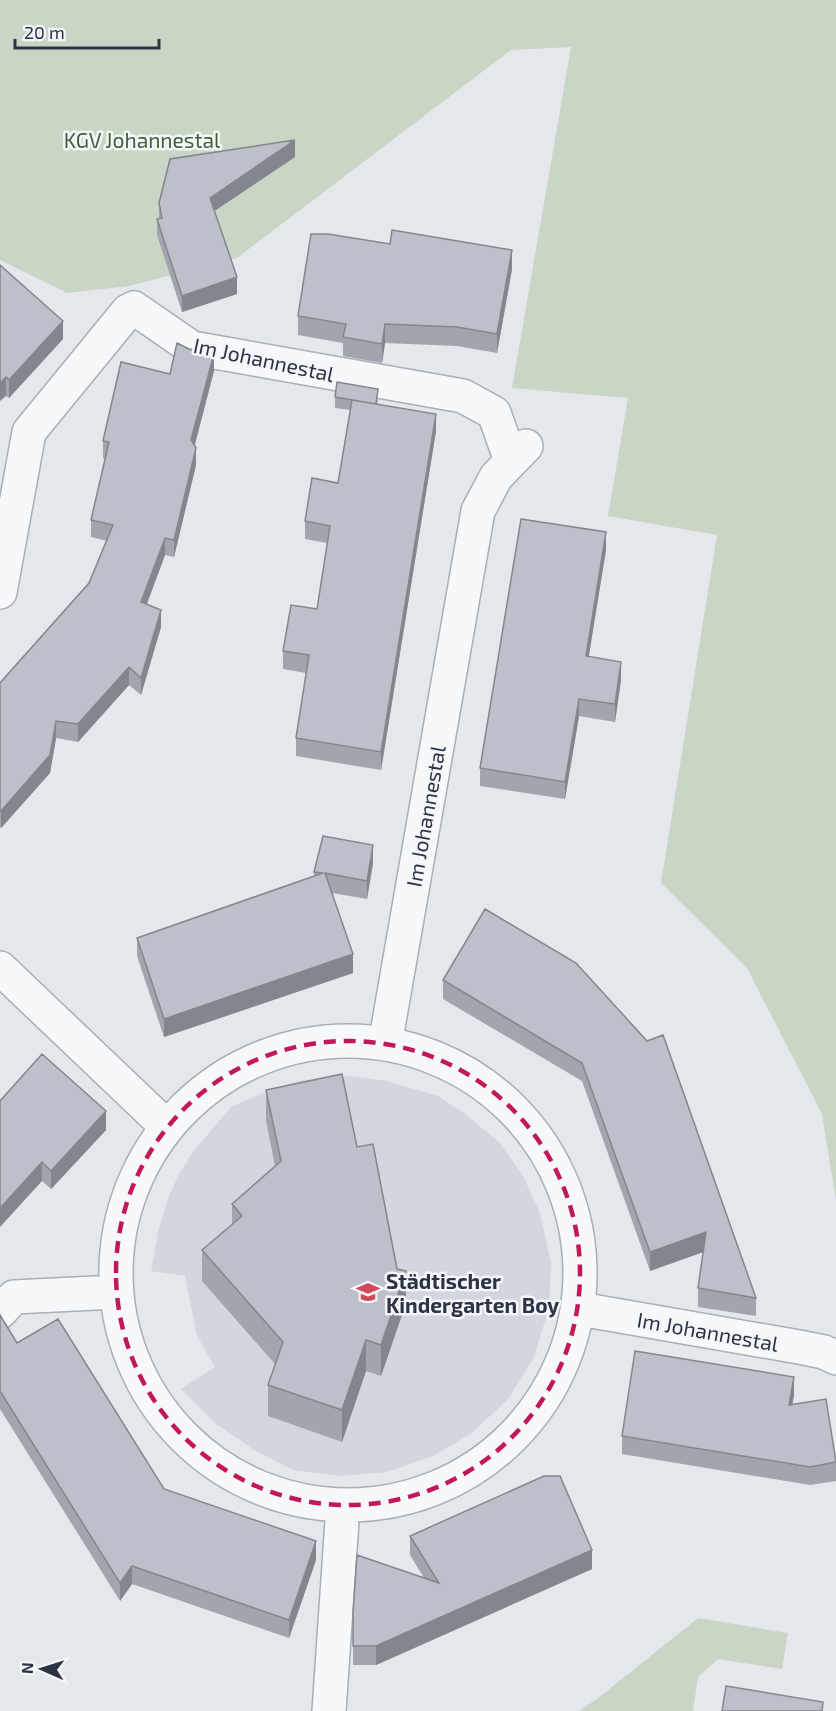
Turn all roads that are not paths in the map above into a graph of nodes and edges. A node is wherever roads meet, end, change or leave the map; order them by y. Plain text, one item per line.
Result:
1 (0, 592) edge
2 (0, 968) edge
3 (386, 1039) junction
4 (166, 1126) junction
5 (116, 1292) junction
6 (580, 1309) junction
7 (0, 1311) edge
8 (836, 1358) edge
9 (343, 1506) junction
10 (329, 1711) edge

1 - 3 street, Im Johannestal
2 - 4 street
3 - 4 street
3 - 6 street
4 - 5 street
5 - 7 street
5 - 9 street
6 - 8 street, Im Johannestal
6 - 9 street
9 - 10 street

